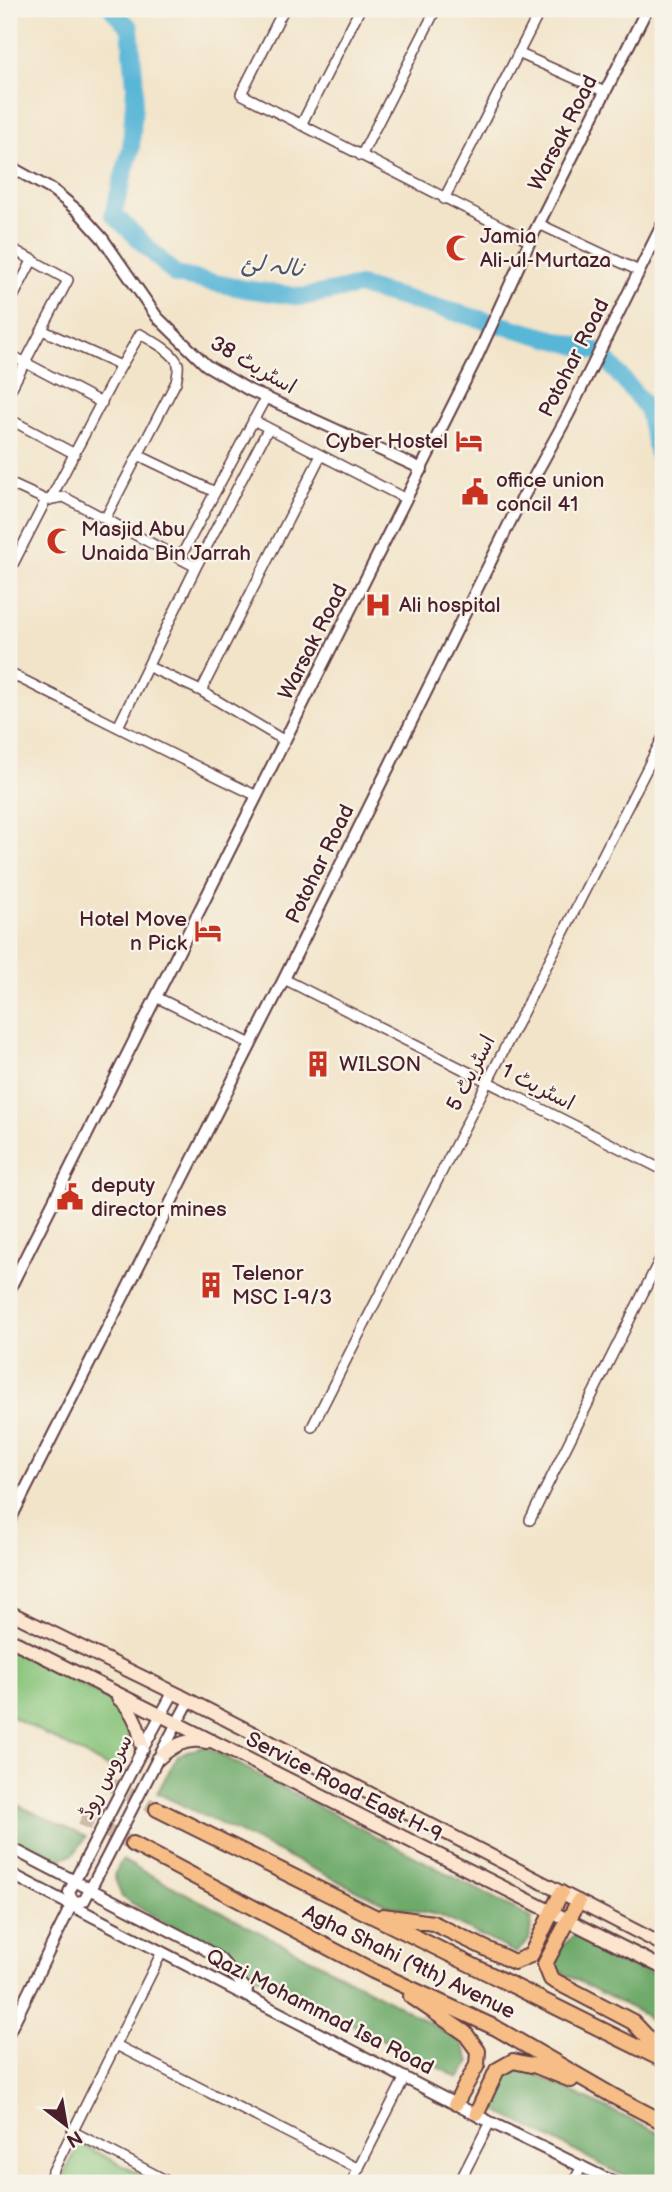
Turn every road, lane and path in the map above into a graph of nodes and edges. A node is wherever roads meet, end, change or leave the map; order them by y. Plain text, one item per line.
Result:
1 (284, 9) edge
2 (360, 9) edge
3 (436, 9) edge
4 (541, 9) edge
5 (647, 9) edge
6 (519, 53) junction
7 (605, 92) junction
8 (301, 125) junction
9 (360, 156) junction
10 (9, 166) edge
11 (444, 199) junction
12 (663, 223) edge
13 (539, 224) junction
14 (530, 242) junction
15 (9, 247) edge
16 (33, 259) junction
17 (639, 271) junction
18 (9, 304) edge
19 (42, 330) junction
20 (9, 354) edge
21 (25, 363) junction
22 (121, 366) junction
23 (9, 393) edge
24 (266, 397) junction
25 (102, 403) junction
26 (9, 419) edge
27 (253, 420) junction
28 (268, 429) junction
29 (75, 454) junction
30 (138, 454) junction
31 (321, 455) junction
32 (422, 469) junction
33 (9, 483) edge
34 (215, 492) junction
35 (406, 499) junction
36 (48, 500) junction
37 (105, 519) junction
38 (180, 558) junction
39 (196, 567) junction
40 (9, 572) edge
41 (149, 667) junction
42 (9, 673) edge
43 (201, 691) junction
44 (118, 727) junction
45 (663, 737) edge
46 (285, 741) junction
47 (257, 796) junction
48 (284, 979) junction
49 (156, 997) junction
50 (251, 1044) junction
51 (486, 1081) junction
52 (663, 1170) edge
53 (663, 1254) edge
54 (12, 1274) edge
55 (9, 1290) edge
56 (312, 1427) dead end
57 (530, 1520) dead end
58 (9, 1522) edge
59 (9, 1612) edge
60 (9, 1639) edge
61 (110, 1692) junction
62 (181, 1697) junction
63 (160, 1716) junction
64 (176, 1724) junction
65 (216, 1744) junction
66 (142, 1750) junction
67 (157, 1760) junction
68 (157, 1809) tunnel mouth
69 (133, 1844) tunnel mouth
70 (9, 1847) edge
71 (9, 1873) edge
72 (75, 1880) junction
73 (91, 1889) junction
74 (561, 1894) junction
75 (578, 1902) junction
76 (72, 1904) junction
77 (552, 1912) junction
78 (371, 1914) junction
79 (568, 1921) junction
80 (663, 1945) edge
81 (162, 1952) junction
82 (663, 1968) edge
83 (373, 1971) junction
84 (246, 1996) junction
85 (9, 2032) edge
86 (116, 2045) junction
87 (663, 2054) edge
88 (663, 2060) edge
89 (405, 2077) junction
90 (615, 2098) junction
91 (457, 2104) junction
92 (477, 2113) junction
93 (491, 2122) junction
94 (663, 2122) edge
95 (72, 2132) junction
96 (582, 2166) junction
97 (359, 2169) junction
98 (47, 2183) edge
99 (171, 2183) edge
100 (351, 2183) edge
101 (459, 2183) edge
102 (573, 2183) edge
103 (615, 2183) edge

1 - 8 street
2 - 8 street
3 - 9 street
4 - 6 street
5 - 7 street, Warsak Road
6 - 7 street
6 - 11 street
7 - 13 street, Warsak Road
8 - 9 street
9 - 11 street
10 - 24 street, اسٹریٹ 38
11 - 14 street
12 - 17 street, Potohar Road
13 - 14 street, Warsak Road
13 - 17 street
14 - 32 street, Warsak Road
15 - 16 street
16 - 18 street
16 - 19 street
17 - 48 street, Potohar Road
19 - 21 street
19 - 22 street
20 - 21 street
21 - 23 street
21 - 25 street
22 - 25 street
22 - 30 street
24 - 27 street
24 - 32 street, اسٹریٹ 38
25 - 29 street
26 - 29 street
27 - 28 street
27 - 34 street
28 - 31 street
28 - 39 street
29 - 36 street
30 - 34 street
30 - 37 street
31 - 35 street
31 - 43 street
32 - 35 street, Warsak Road
33 - 36 street
34 - 38 street
35 - 46 street, Warsak Road
36 - 37 street
36 - 40 street
37 - 38 street
38 - 39 street
39 - 41 street
41 - 43 street
41 - 44 street
42 - 44 street
43 - 46 street
44 - 47 street
45 - 51 street, اسٹریٹ 5
46 - 47 street, Warsak Road
47 - 49 street, Warsak Road
48 - 50 street, Potohar Road
48 - 51 street, اسٹریٹ 1
49 - 50 street
49 - 54 street, Warsak Road
50 - 58 street, Potohar Road
51 - 52 street, اسٹریٹ 1
51 - 56 street, اسٹریٹ 5
53 - 57 street
54 - 55 street, Warsak Road
59 - 62 main road
60 - 61 main road, Service Road East H-9
61 - 63 main road, Service Road East H-9
61 - 66 main road
62 - 63 street, سروس روڈ
62 - 64 street, سروس روڈ
62 - 74 main road
63 - 64 main road, Service Road East H-9
63 - 66 street, سروس روڈ
64 - 65 main road, Service Road East H-9
64 - 67 street, سروس روڈ
65 - 67 main road
65 - 77 main road, Service Road East H-9
66 - 72 street, سروس روڈ, bridge
67 - 73 street, سروس روڈ, bridge
68 - 78 main road, Agha Shahi (9th) Avenue
69 - 83 main road, Agha Shahi (9th) Avenue
70 - 72 street
71 - 76 street, Qazi Mohammad Isa Road
72 - 73 street
72 - 76 street, سروس روڈ
73 - 76 street, سروس روڈ
73 - 84 street
74 - 75 main road
74 - 77 main road
75 - 79 main road
75 - 80 main road
76 - 81 street, Qazi Mohammad Isa Road
76 - 85 street
77 - 78 main road
77 - 79 main road, Service Road East H-9
78 - 88 main road, Agha Shahi (9th) Avenue
79 - 82 main road, Service Road East H-9
79 - 87 main road
81 - 84 street, Qazi Mohammad Isa Road
81 - 86 street
83 - 90 main road, Agha Shahi (9th) Avenue
83 - 91 main road
84 - 89 street, Qazi Mohammad Isa Road
86 - 95 street
86 - 97 street
89 - 91 street, Qazi Mohammad Isa Road
89 - 97 street
90 - 92 main road
90 - 94 main road, Agha Shahi (9th) Avenue
91 - 92 street, Qazi Mohammad Isa Road
92 - 93 street, Qazi Mohammad Isa Road
93 - 96 street, Qazi Mohammad Isa Road
93 - 101 street
95 - 98 street
95 - 99 street
96 - 102 street
96 - 103 street, Qazi Mohammad Isa Road
97 - 100 street

